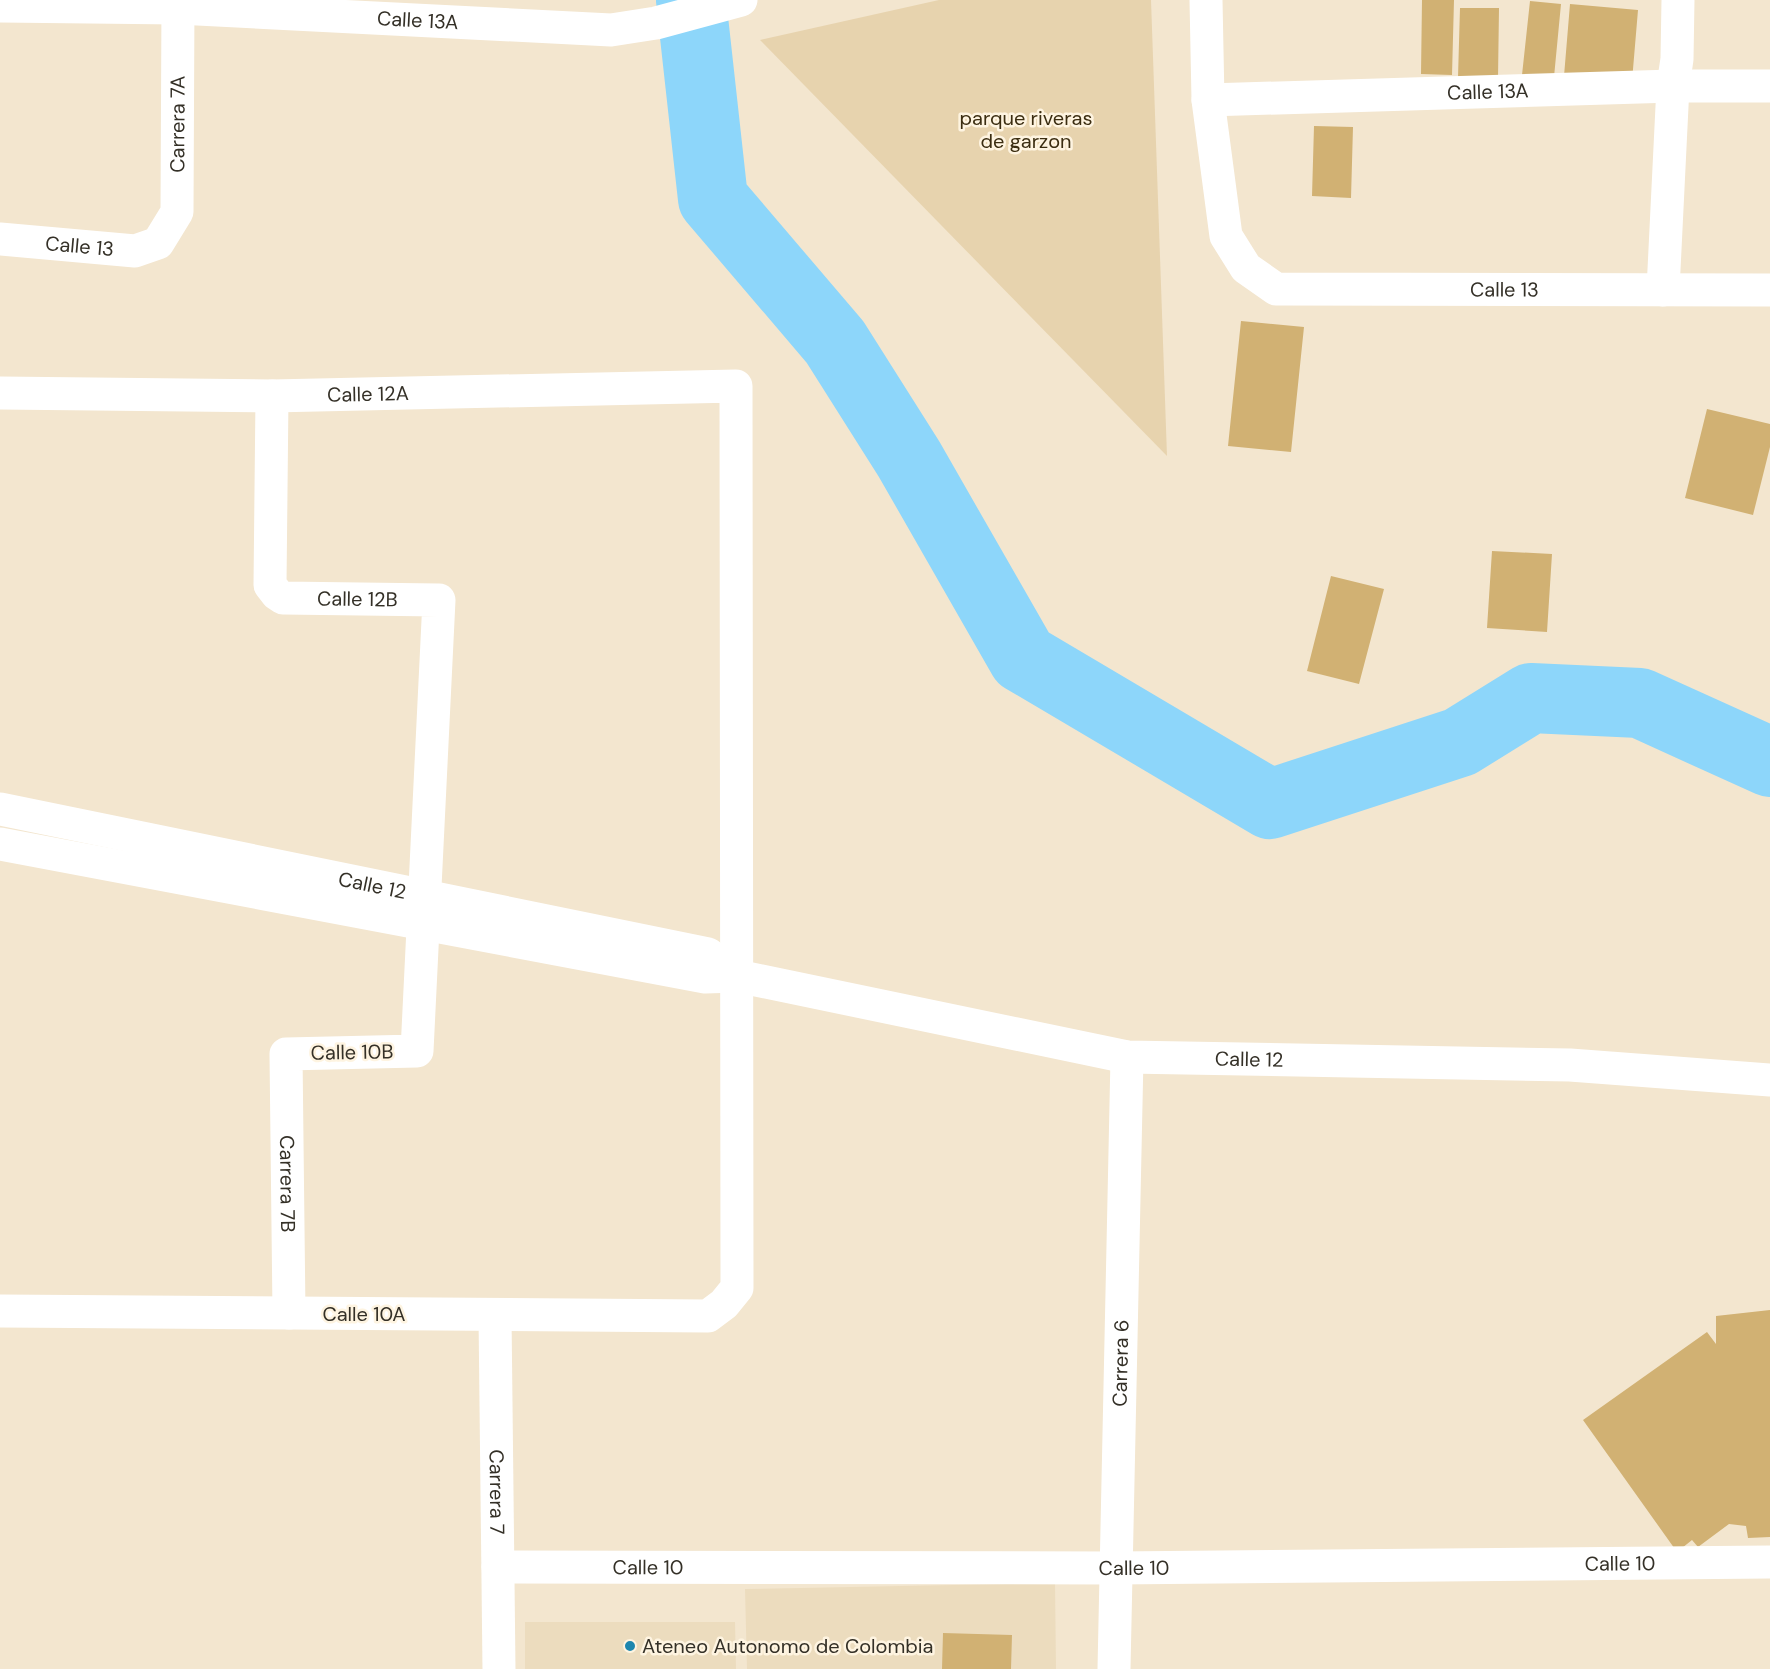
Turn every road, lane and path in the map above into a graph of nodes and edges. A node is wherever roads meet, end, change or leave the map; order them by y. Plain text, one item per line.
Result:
1 (741, 0) edge
2 (1206, 0) edge
3 (1678, 0) edge
4 (178, 4) edge
5 (0, 6) edge
6 (1673, 86) junction
7 (1770, 86) edge
8 (1208, 100) junction
9 (0, 239) edge
10 (158, 243) joint
11 (1663, 290) junction
12 (1770, 290) edge
13 (0, 393) edge
14 (272, 396) junction
15 (0, 809) edge
16 (0, 844) edge
17 (424, 910) junction
18 (737, 976) junction
19 (286, 1054) joint
20 (1126, 1057) junction
21 (1770, 1080) edge
22 (0, 1311) edge
23 (289, 1313) junction
24 (495, 1315) junction
25 (1770, 1562) edge
26 (498, 1567) junction
27 (1116, 1568) junction
28 (499, 1669) edge
29 (1114, 1669) edge

1 - 4 street, Calle 13A
2 - 8 street
3 - 6 street
4 - 5 street, Calle 13A
4 - 10 street, Carrera 7A
6 - 7 street, Calle 13A
6 - 8 street, Calle 13A
6 - 11 street
8 - 11 street, Calle 13
9 - 10 street, Calle 13
11 - 12 street, Calle 13
13 - 14 street, Calle 12A
14 - 17 street, Calle 12B
14 - 18 street, Calle 12A
15 - 17 street, Calle 12
16 - 17 street, Calle 12
17 - 18 street, Calle 12
17 - 19 street, Calle 10B
18 - 20 street, Calle 12
18 - 24 street, Calle 10A
19 - 23 street, Carrera 7B
20 - 21 street, Calle 12
20 - 27 street, Carrera 6
22 - 23 street, Calle 10A
23 - 24 street, Calle 10A
24 - 26 street, Carrera 7
25 - 27 street, Calle 10
26 - 27 street, Calle 10
26 - 28 street, Carrera 7
27 - 29 street, Carrera 6

